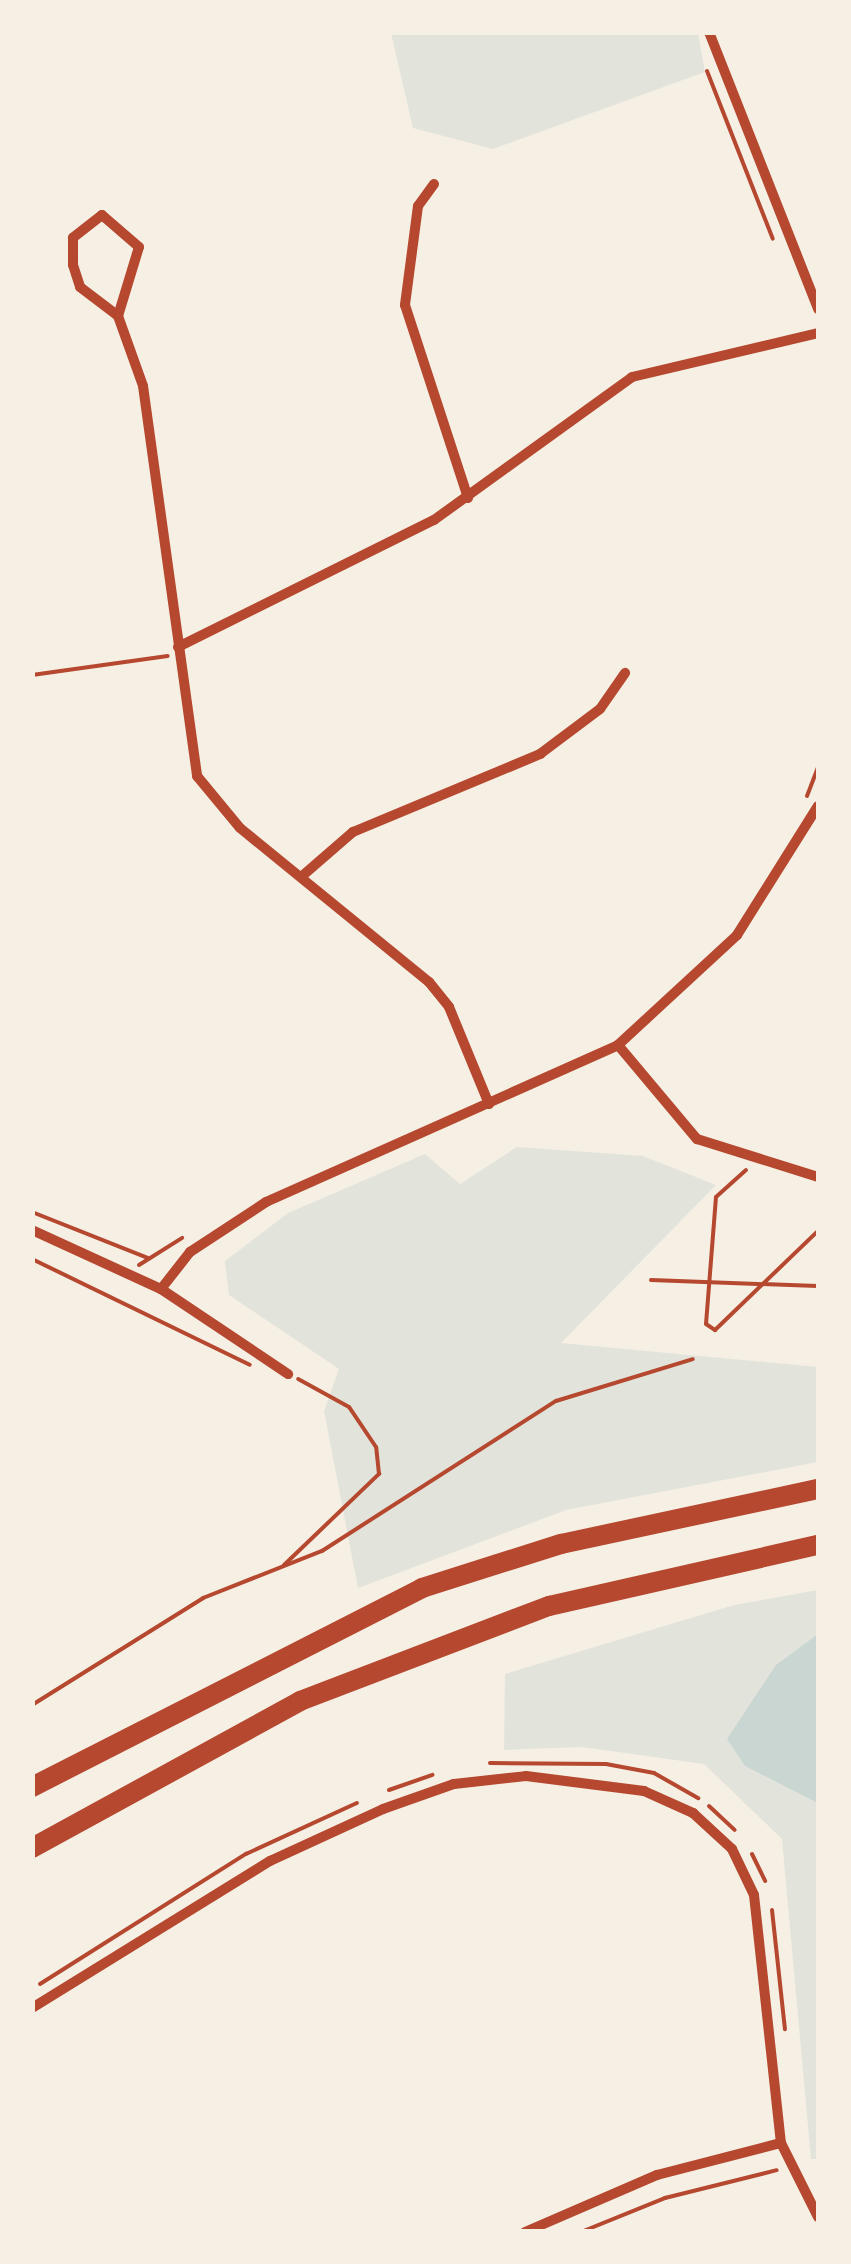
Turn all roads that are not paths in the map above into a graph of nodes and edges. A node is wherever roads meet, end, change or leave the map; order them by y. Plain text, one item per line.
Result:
1 (709, 32) edge
2 (434, 184) dead end
3 (818, 309) edge
4 (118, 316) junction
5 (818, 333) edge
6 (468, 498) junction
7 (178, 651) junction
8 (625, 673) dead end
9 (818, 806) edge
10 (301, 877) junction
11 (618, 1045) junction
12 (489, 1104) junction
13 (818, 1177) edge
14 (32, 1230) edge
15 (161, 1289) junction
16 (288, 1374) road end
17 (818, 1489) edge
18 (818, 1545) edge
19 (32, 1786) edge
20 (32, 1848) edge
21 (32, 2008) edge
22 (781, 2143) junction
23 (818, 2218) edge
24 (525, 2232) edge

1 - 3 street
2 - 6 street
4 - 4 street
4 - 7 street
5 - 6 street
6 - 7 street
7 - 10 street
8 - 10 street
9 - 11 street
10 - 12 street
11 - 12 street
11 - 13 street
12 - 15 street
14 - 15 street
15 - 16 street
17 - 19 main road
18 - 20 main road
21 - 22 street
22 - 23 street
22 - 24 street

